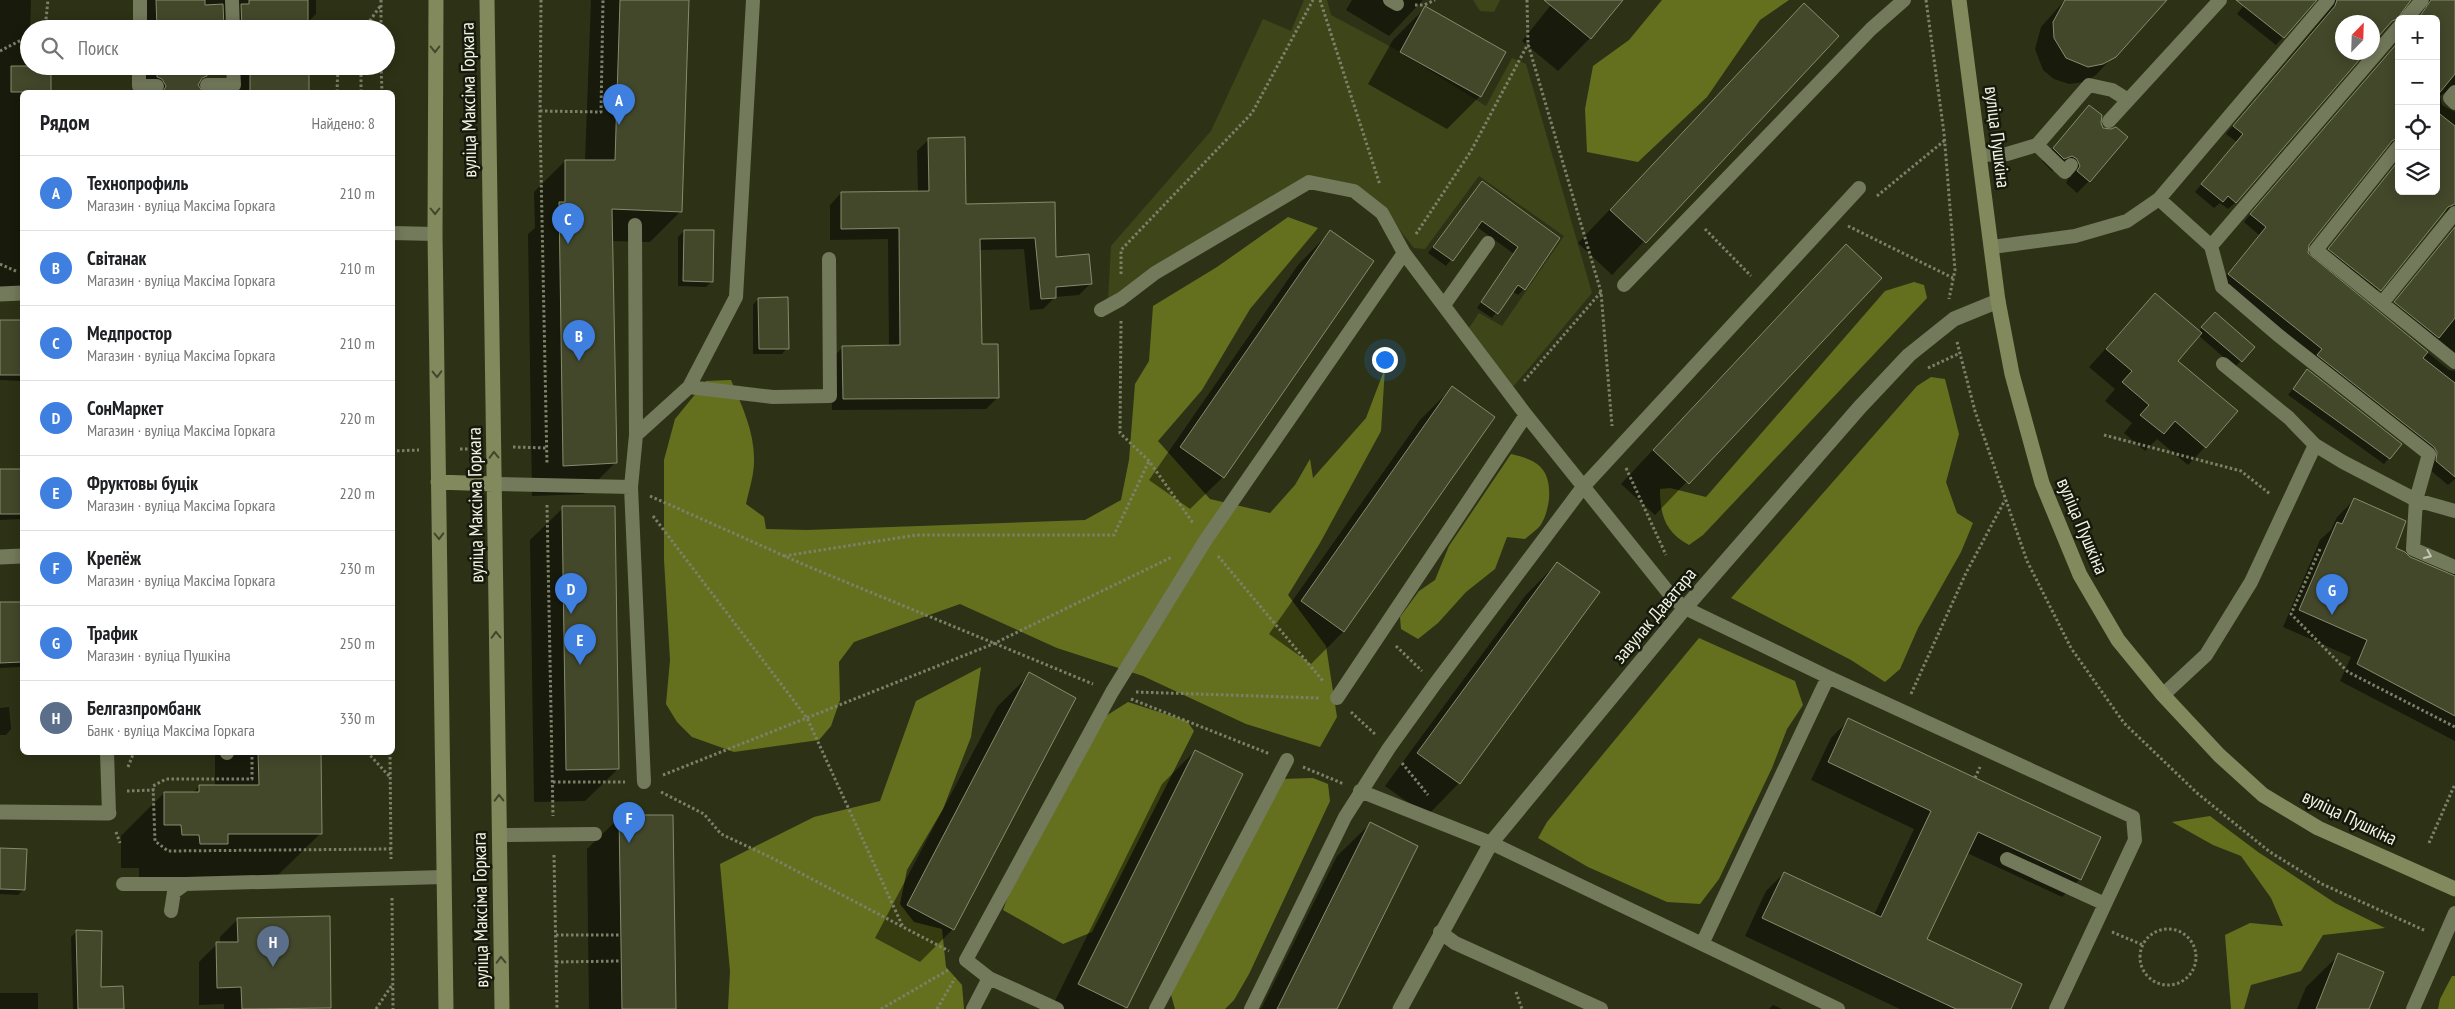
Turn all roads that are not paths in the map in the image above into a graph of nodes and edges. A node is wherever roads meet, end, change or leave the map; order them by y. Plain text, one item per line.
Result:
1 (140, 0) edge
2 (232, 0) edge
3 (436, 0) edge
4 (487, 0) edge
5 (753, 0) edge
6 (1904, 0) edge
7 (1959, 0) edge
8 (2220, 0) edge
9 (2328, 0) edge
10 (2422, 0) edge
11 (2409, 15) edge
12 (140, 20) edge
13 (233, 20) edge
14 (2395, 32) edge
15 (139, 75) edge
16 (233, 75) edge
17 (207, 85) dead end
18 (157, 86) dead end
19 (2455, 92) edge
20 (2128, 100) junction
21 (2455, 103) edge
22 (2109, 121) dead end
23 (2037, 146) junction
24 (2396, 150) edge
25 (1980, 155) junction
26 (2071, 166) dead end
27 (1859, 188) dead end
28 (2160, 199) junction
29 (2455, 213) edge
30 (635, 225) dead end
31 (395, 234) edge
32 (434, 234) junction
33 (1488, 243) dead end
34 (2211, 246) junction
35 (1992, 247) junction
36 (1404, 253) junction
37 (829, 260) dead end
38 (1624, 285) road end
39 (20, 293) edge
40 (0, 294) edge
41 (1998, 302) junction
42 (2382, 303) junction
43 (1444, 305) junction
44 (1101, 310) dead end
45 (2453, 356) edge
46 (2223, 364) dead end
47 (689, 387) junction
48 (1526, 415) junction
49 (636, 435) junction
50 (2315, 445) junction
51 (438, 482) junction
52 (494, 484) junction
53 (632, 487) junction
54 (1583, 487) junction
55 (2416, 500) junction
56 (2455, 511) edge
57 (20, 556) edge
58 (0, 557) edge
59 (2455, 567) edge
60 (1685, 608) junction
61 (1828, 677) junction
62 (2163, 695) junction
63 (1337, 698) road end
64 (107, 755) edge
65 (1287, 760) road end
66 (644, 782) road end
67 (1360, 792) junction
68 (0, 812) edge
69 (109, 813) joint
70 (595, 834) dead end
71 (499, 835) junction
72 (1491, 843) junction
73 (2007, 859) dead end
74 (444, 877) junction
75 (123, 884) dead end
76 (186, 884) junction
77 (2455, 889) edge
78 (2105, 904) junction
79 (171, 911) dead end
80 (2455, 913) edge
81 (1440, 932) junction
82 (1702, 944) junction
83 (990, 978) junction
84 (446, 1009) edge
85 (502, 1009) edge
86 (973, 1009) edge
87 (1057, 1009) edge
88 (1156, 1009) edge
89 (1251, 1009) edge
90 (1400, 1009) edge
91 (1601, 1009) edge
92 (1838, 1009) edge
93 (2056, 1009) edge
94 (2413, 1009) edge

1 - 12 lane
2 - 13 lane
3 -> 32 main road, вуліца Максіма Горкага
52 -> 4 main road, вуліца Максіма Горкага
5 - 47 lane
6 - 38 lane
7 - 25 main road, вуліца Пушкіна
8 - 20 lane
9 - 28 lane
10 - 11 lane
14 - 34 lane
15 - 18 lane
16 - 17 lane
19 - 21 lane
20 - 22 lane
20 - 23 lane
23 - 25 lane
23 - 26 lane
24 - 42 lane
25 - 35 main road, вуліца Пушкіна
27 - 54 lane
28 - 34 lane
28 - 35 lane
29 - 42 lane
30 - 49 lane
31 - 32 lane
32 -> 51 main road, вуліца Максіма Горкага
33 - 43 lane
34 - 55 lane
35 - 41 main road, вуліца Пушкіна
36 - 43 lane
36 - 44 lane
36 - 83 lane
37 - 47 lane
39 - 40 street
41 - 60 street, завулак Даватара
41 - 62 main road, вуліца Пушкіна
42 - 45 lane
43 - 48 lane
46 - 50 lane
47 - 49 lane
48 - 54 lane
48 - 63 lane
49 - 53 lane
50 - 55 lane
50 - 62 lane
51 - 52 main road
51 -> 74 main road, вуліца Максіма Горкага
52 - 53 lane
71 -> 52 main road, вуліца Максіма Горкага
53 - 66 lane
54 - 60 lane
54 - 67 lane
55 - 56 lane
55 -> 59 lane
57 - 58 street
60 - 61 lane
60 - 72 street, завулак Даватара
61 - 78 lane
61 - 82 lane
62 - 77 main road, вуліца Пушкіна
64 - 69 lane
65 - 88 lane
67 - 72 lane
67 - 89 lane
68 - 69 street
70 - 71 lane
85 -> 71 main road, вуліца Максіма Горкага
72 - 81 street, завулак Даватара
72 - 82 lane
73 - 78 lane
74 - 76 lane
74 - 84 main road, вуліца Максіма Горкага
75 - 76 lane
76 - 79 lane
78 - 93 lane
80 - 94 lane
81 - 90 street, завулак Даватара
81 - 91 lane
82 - 92 lane
83 - 86 lane
83 - 87 lane

